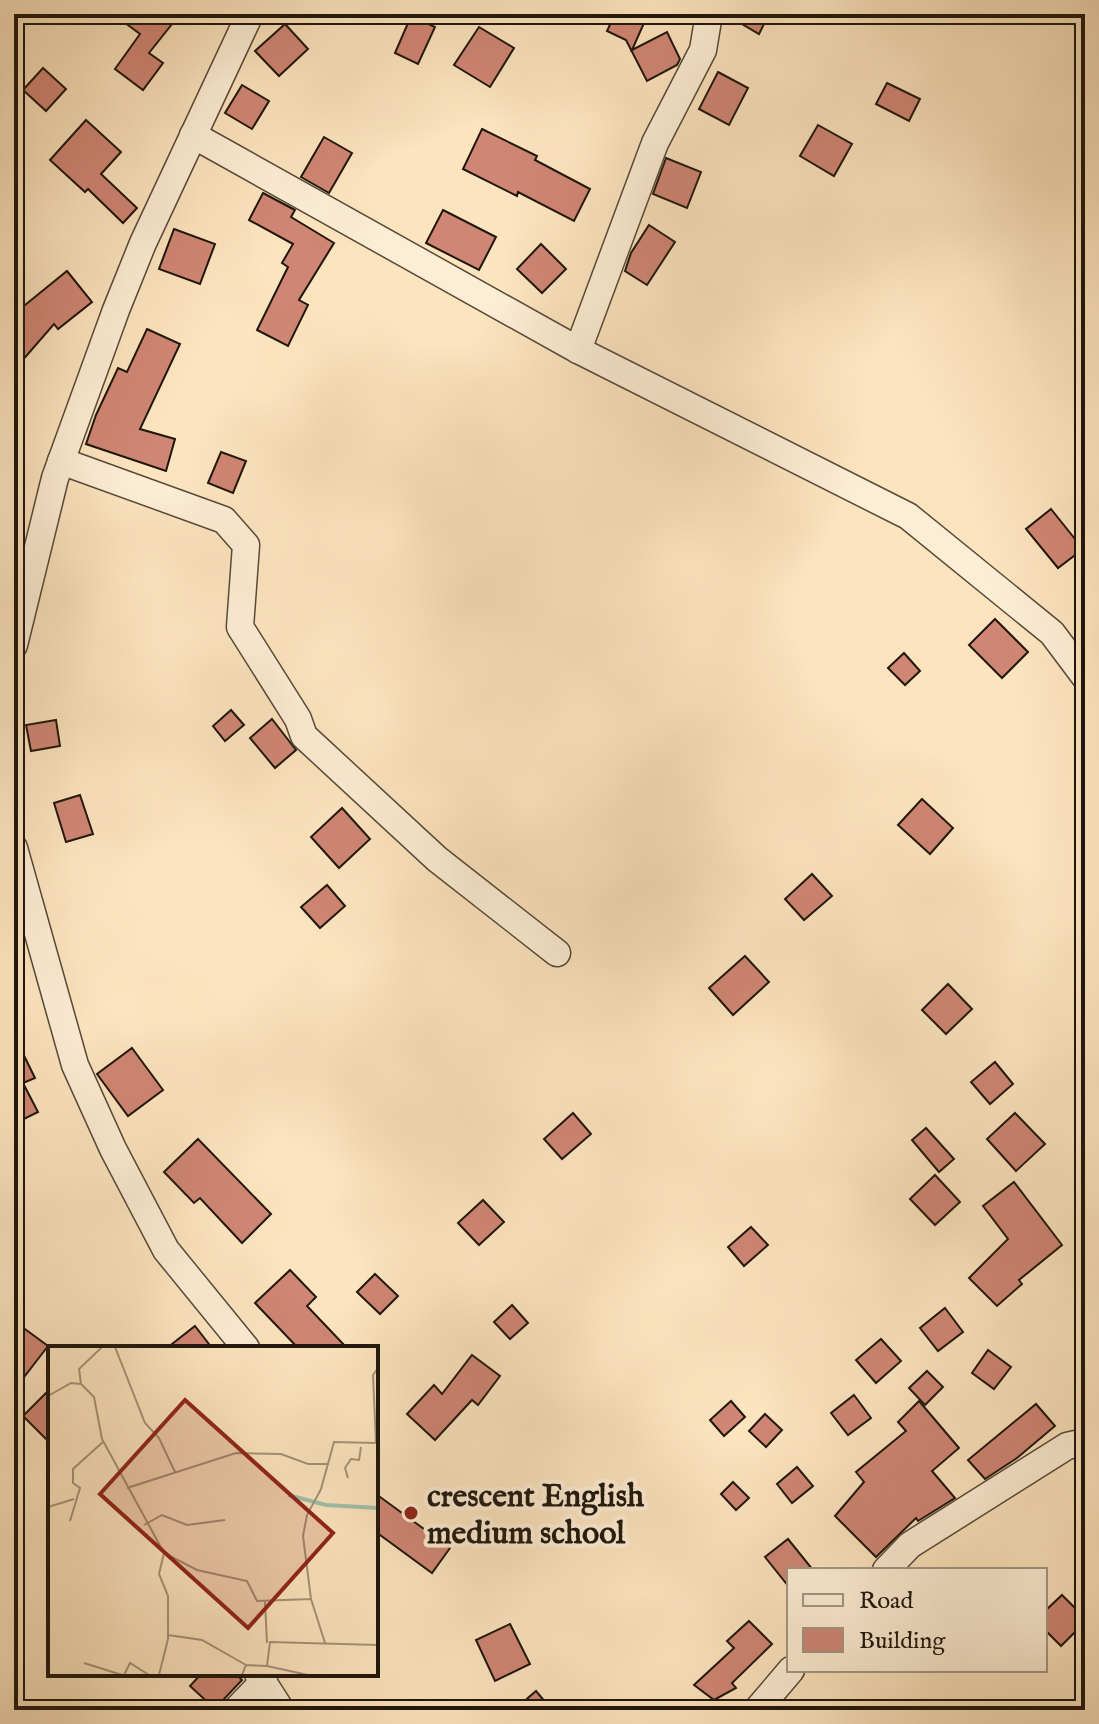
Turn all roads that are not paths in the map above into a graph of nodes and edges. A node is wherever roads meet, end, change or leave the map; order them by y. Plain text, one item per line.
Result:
1 (250, 14) edge
2 (709, 14) edge
3 (193, 135) junction
4 (578, 350) junction
5 (61, 461) junction
6 (14, 645) edge
7 (1085, 677) edge
8 (14, 848) edge
9 (557, 953) dead end
10 (244, 1346) edge
11 (1085, 1442) edge
12 (888, 1568) edge
13 (789, 1672) edge
14 (261, 1678) edge
15 (236, 1710) edge
16 (281, 1710) edge
17 (757, 1710) edge

1 - 3 street
2 - 4 street
3 - 4 street
3 - 5 street
4 - 7 street
5 - 6 street
5 - 9 street
8 - 10 street
11 - 12 street
13 - 17 street
14 - 15 street
14 - 16 street

